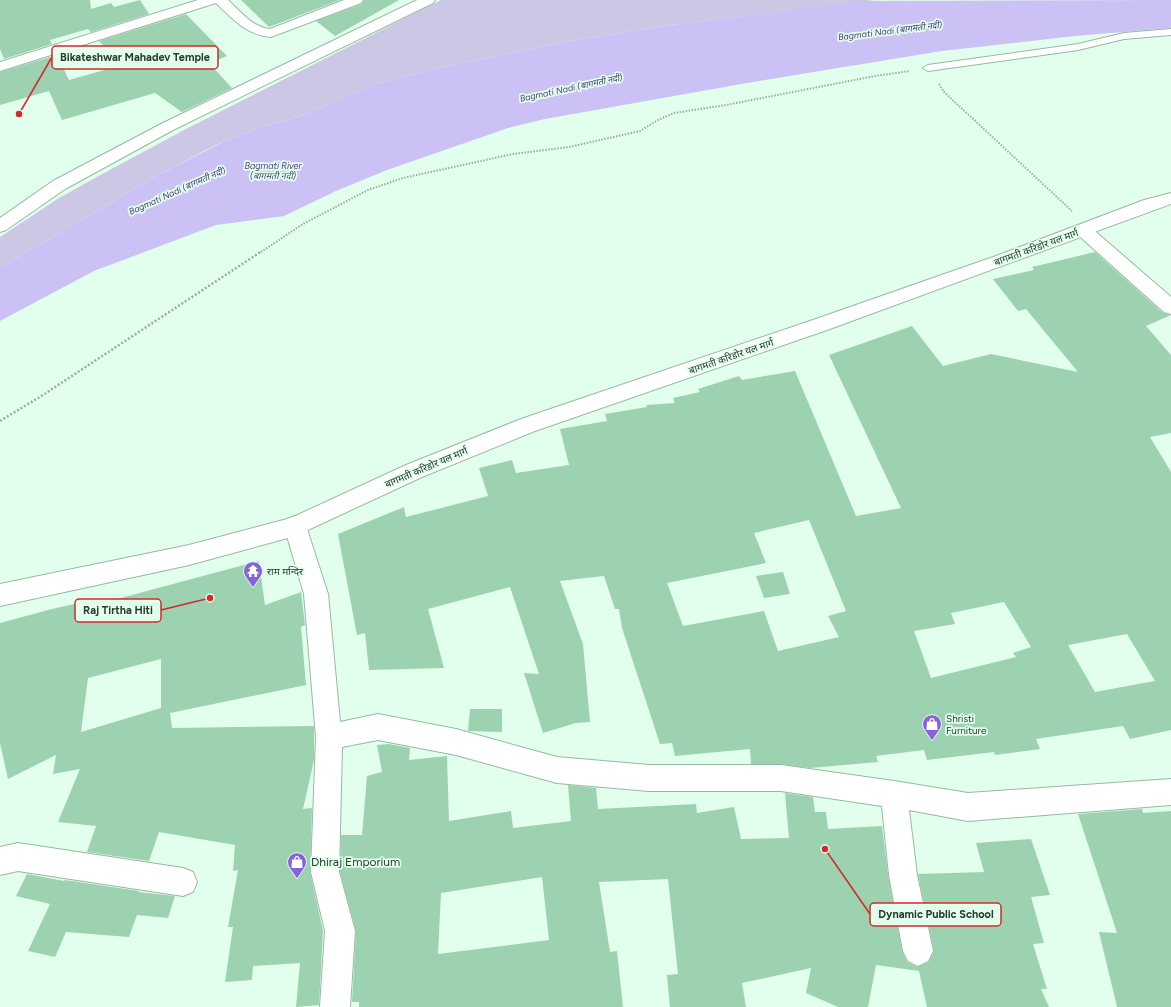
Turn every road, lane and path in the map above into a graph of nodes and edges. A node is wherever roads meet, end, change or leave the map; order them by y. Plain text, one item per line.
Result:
1 (212, 0) edge
2 (220, 0) edge
3 (356, 0) edge
4 (428, 0) edge
5 (1171, 32) edge
6 (0, 67) edge
7 (928, 68) junction
8 (1171, 198) edge
9 (0, 226) edge
10 (1087, 229) junction
11 (1171, 307) edge
12 (0, 421) edge
13 (295, 526) junction
14 (0, 595) edge
15 (328, 737) junction
16 (1171, 792) edge
17 (894, 794) junction
18 (0, 861) edge
19 (183, 882) dead end
20 (918, 951) dead end
21 (335, 1007) edge

1 - 6 street
2 - 3 street
4 - 9 street
5 - 7 lane
7 - 10 path
7 - 12 path
8 - 10 street, बागमती करिडोर यल मार्ग
10 - 11 street
10 - 13 street, बागमती करिडोर यल मार्ग
13 - 14 street, बागमती करिडोर यल मार्ग
13 - 15 street
15 - 17 street
15 - 21 street
16 - 17 street
17 - 20 street
18 - 19 street

